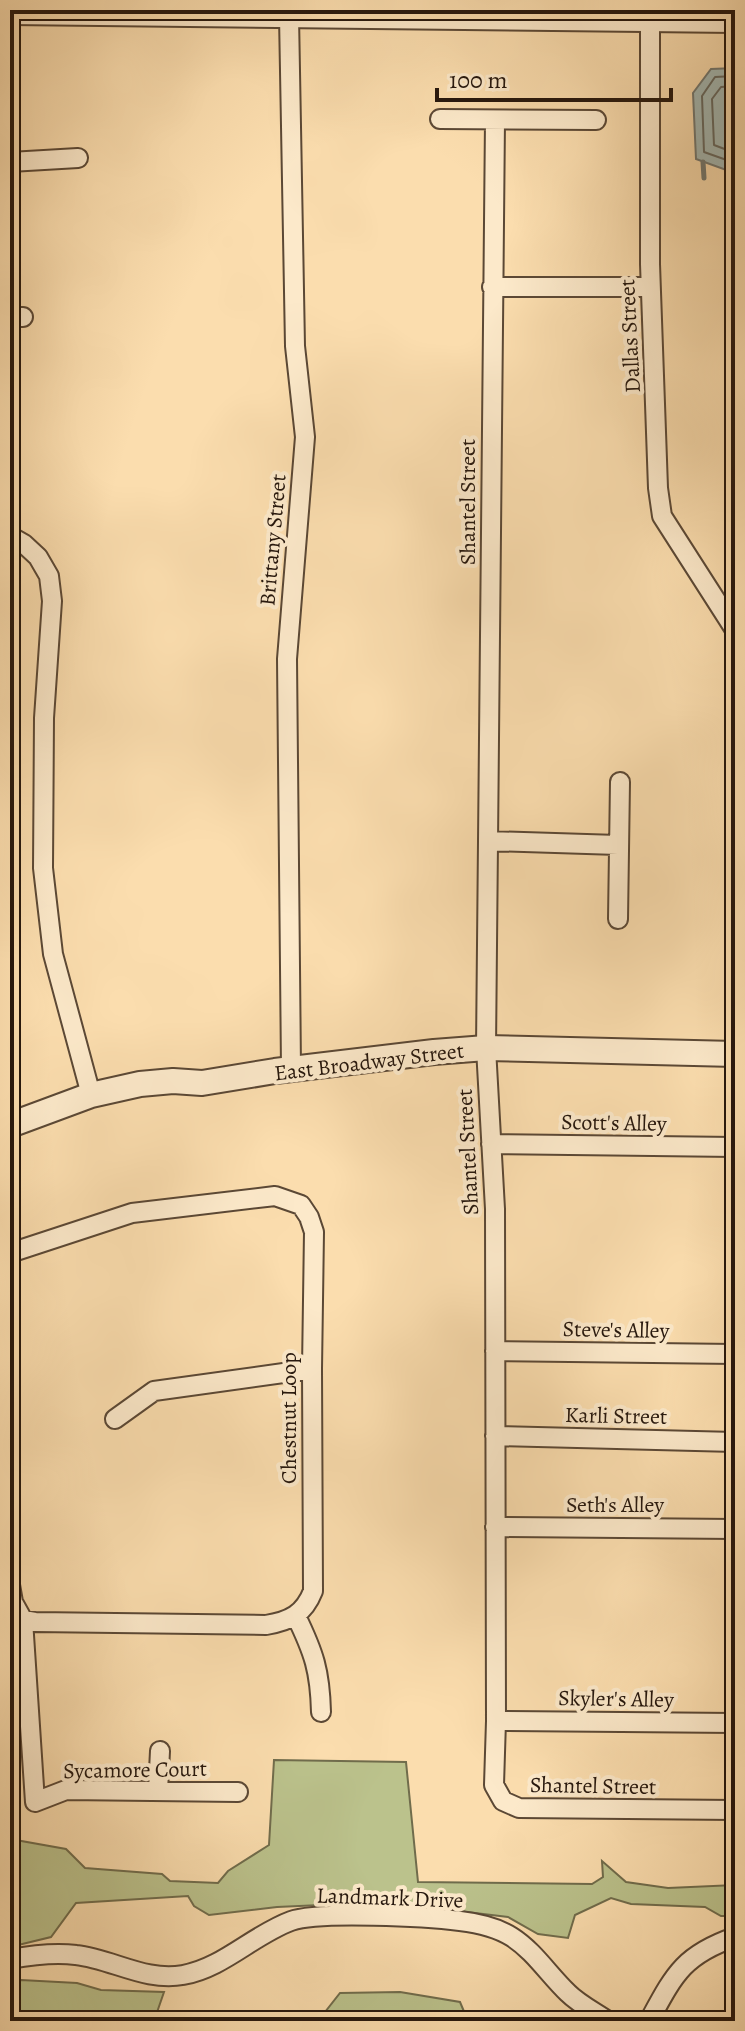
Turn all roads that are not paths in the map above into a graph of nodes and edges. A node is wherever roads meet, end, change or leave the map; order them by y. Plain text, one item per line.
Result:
1 (10, 12) edge
2 (63, 12) edge
3 (289, 16) junction
4 (650, 19) junction
5 (735, 20) edge
6 (440, 119) dead end
7 (495, 120) junction
8 (596, 120) dead end
9 (78, 158) dead end
10 (10, 162) edge
11 (492, 287) junction
12 (650, 287) junction
13 (10, 536) edge
14 (735, 630) edge
15 (620, 782) dead end
16 (488, 841) junction
17 (618, 845) junction
18 (618, 919) dead end
19 (486, 1048) junction
20 (735, 1054) edge
21 (291, 1069) junction
22 (91, 1095) junction
23 (10, 1125) edge
24 (491, 1144) junction
25 (735, 1147) edge
26 (10, 1253) edge
27 (495, 1351) junction
28 (735, 1354) edge
29 (312, 1369) junction
30 (115, 1419) dead end
31 (495, 1436) junction
32 (735, 1442) edge
33 (495, 1527) junction
34 (735, 1529) edge
35 (10, 1585) edge
36 (296, 1616) junction
37 (23, 1620) junction
38 (321, 1712) dead end
39 (496, 1721) junction
40 (735, 1723) edge
41 (160, 1751) dead end
42 (158, 1791) junction
43 (238, 1792) dead end
44 (735, 1810) edge
45 (735, 1937) edge
46 (10, 1959) edge
47 (608, 2021) edge
48 (649, 2021) edge

1 - 2 street
2 - 3 street
3 - 4 street
3 - 21 street, Brittany Street
4 - 5 street
4 - 12 street, Dallas Street
6 - 7 street
7 - 8 street
7 - 11 street, Shantel Street
9 - 10 street
11 - 12 street
11 - 16 street, Shantel Street
12 - 14 street, Dallas Street
13 - 22 street
15 - 17 street
16 - 17 street
16 - 19 street, Shantel Street
17 - 18 street
19 - 20 street, East Broadway Street
19 - 21 street, East Broadway Street
19 - 24 street, Shantel Street
21 - 22 street, East Broadway Street
22 - 23 street, East Broadway Street
24 - 25 street, Scott's Alley
24 - 27 street, Shantel Street
26 - 29 street, Chestnut Loop
27 - 28 street, Steve's Alley
27 - 31 street, Shantel Street
29 - 30 street
29 - 36 street, Chestnut Loop
31 - 32 street, Karli Street
31 - 33 street, Shantel Street
33 - 34 street, Seth's Alley
33 - 39 street, Shantel Street
35 - 37 street
36 - 37 street
36 - 38 street
37 - 42 street, Sycamore Court
39 - 40 street, Skyler's Alley
39 - 44 street, Shantel Street
41 - 42 street
42 - 43 street, Sycamore Court
45 - 48 street
46 - 47 street, Landmark Drive

